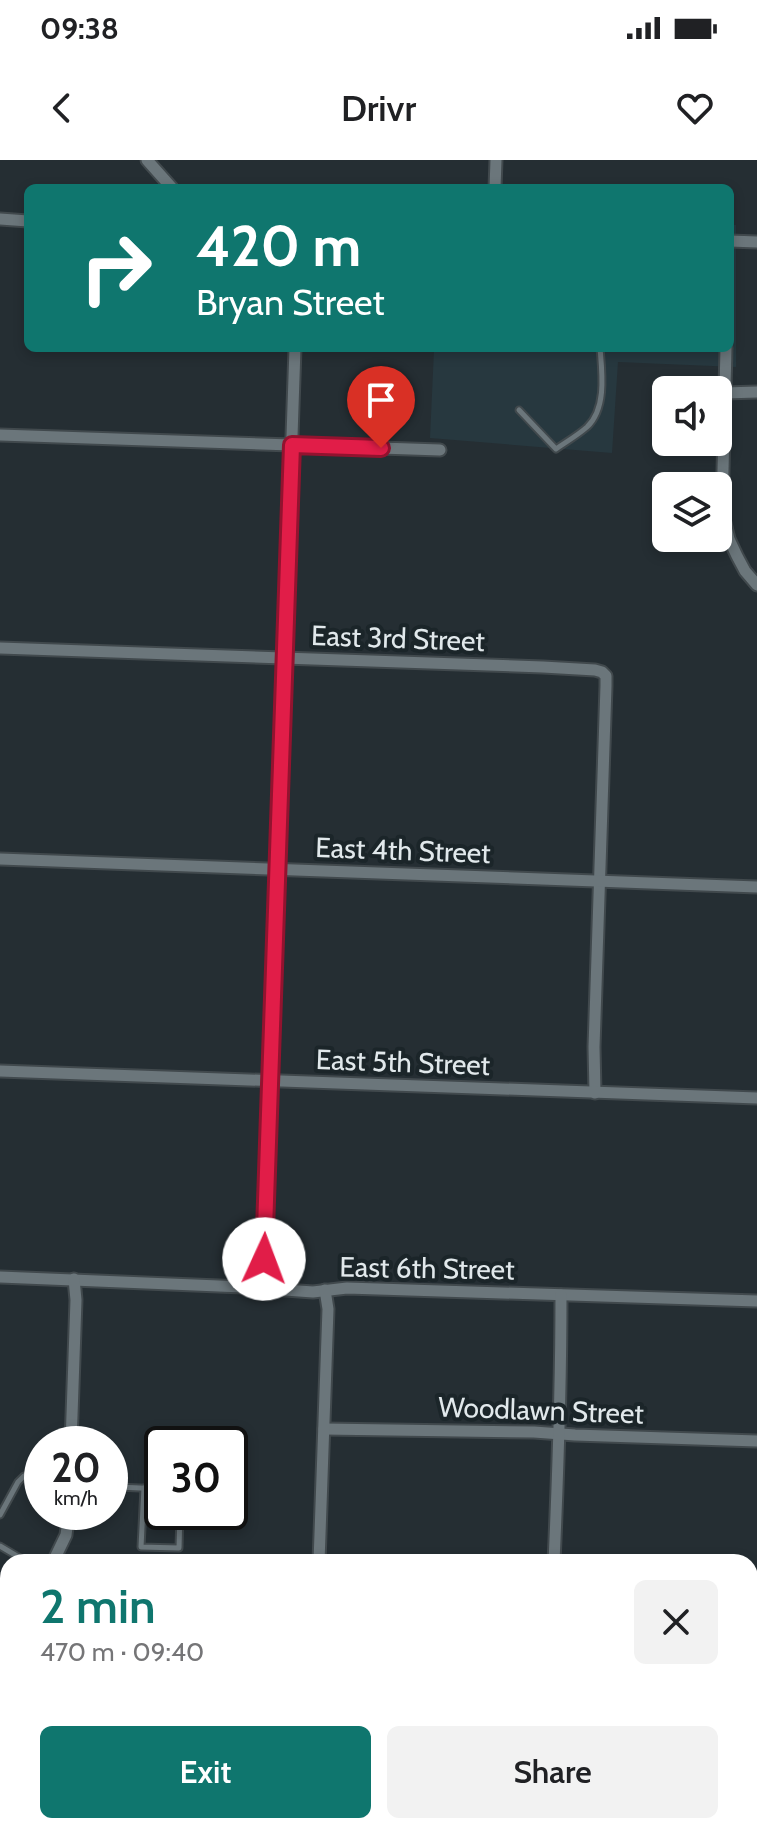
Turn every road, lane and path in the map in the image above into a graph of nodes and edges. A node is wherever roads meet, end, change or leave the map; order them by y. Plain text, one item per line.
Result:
1 (147, 160) edge
2 (496, 160) edge
3 (168, 184) edge
4 (495, 184) edge
5 (0, 219) edge
6 (24, 221) edge
7 (734, 241) edge
8 (757, 242) edge
9 (295, 352) edge
10 (600, 352) edge
11 (726, 352) edge
12 (725, 376) edge
13 (757, 392) edge
14 (732, 393) edge
15 (519, 410) dead end
16 (0, 435) edge
17 (292, 445) junction
18 (440, 450) dead end
19 (723, 456) edge
20 (757, 585) edge
21 (0, 648) edge
22 (284, 658) junction
23 (0, 859) edge
24 (277, 869) junction
25 (600, 881) junction
26 (757, 887) edge
27 (0, 1071) edge
28 (270, 1080) junction
29 (595, 1093) junction
30 (757, 1098) edge
31 (0, 1277) edge
32 (74, 1279) junction
33 (263, 1288) junction
34 (325, 1290) junction
35 (561, 1295) junction
36 (757, 1301) edge
37 (72, 1426) edge
38 (324, 1429) junction
39 (559, 1433) junction
40 (757, 1441) edge
41 (24, 1476) edge
42 (128, 1487) edge
43 (144, 1488) joint
44 (0, 1515) edge
45 (67, 1530) edge
46 (180, 1530) edge
47 (57, 1554) edge
48 (319, 1554) edge
49 (554, 1554) edge

1 - 3 street
2 - 4 street
5 - 6 street
7 - 8 street
9 - 17 street
10 - 15 lane
11 - 12 street
13 - 14 street
16 - 17 street
17 - 18 street
17 - 22 street
19 - 20 street
21 - 22 street, East 3rd Street
22 - 24 street
22 - 25 street, East 3rd Street
23 - 24 street, East 4th Street
24 - 25 street, East 4th Street
24 - 28 street
25 - 26 street, East 4th Street
25 - 29 street
27 - 28 street, East 5th Street
28 - 29 street, East 5th Street
28 - 33 street
29 - 30 street, East 5th Street
31 - 32 street, East 6th Street
32 - 33 street, East 6th Street
32 - 37 street
33 - 34 street, East 6th Street
34 - 35 street, East 6th Street
34 - 38 street
35 - 36 street, East 6th Street
35 - 39 street
38 - 39 street, Woodlawn Street
38 - 48 street
39 - 40 street, Woodlawn Street
39 - 49 street
41 - 44 lane
42 - 43 lane
43 - 46 lane
45 - 47 street

